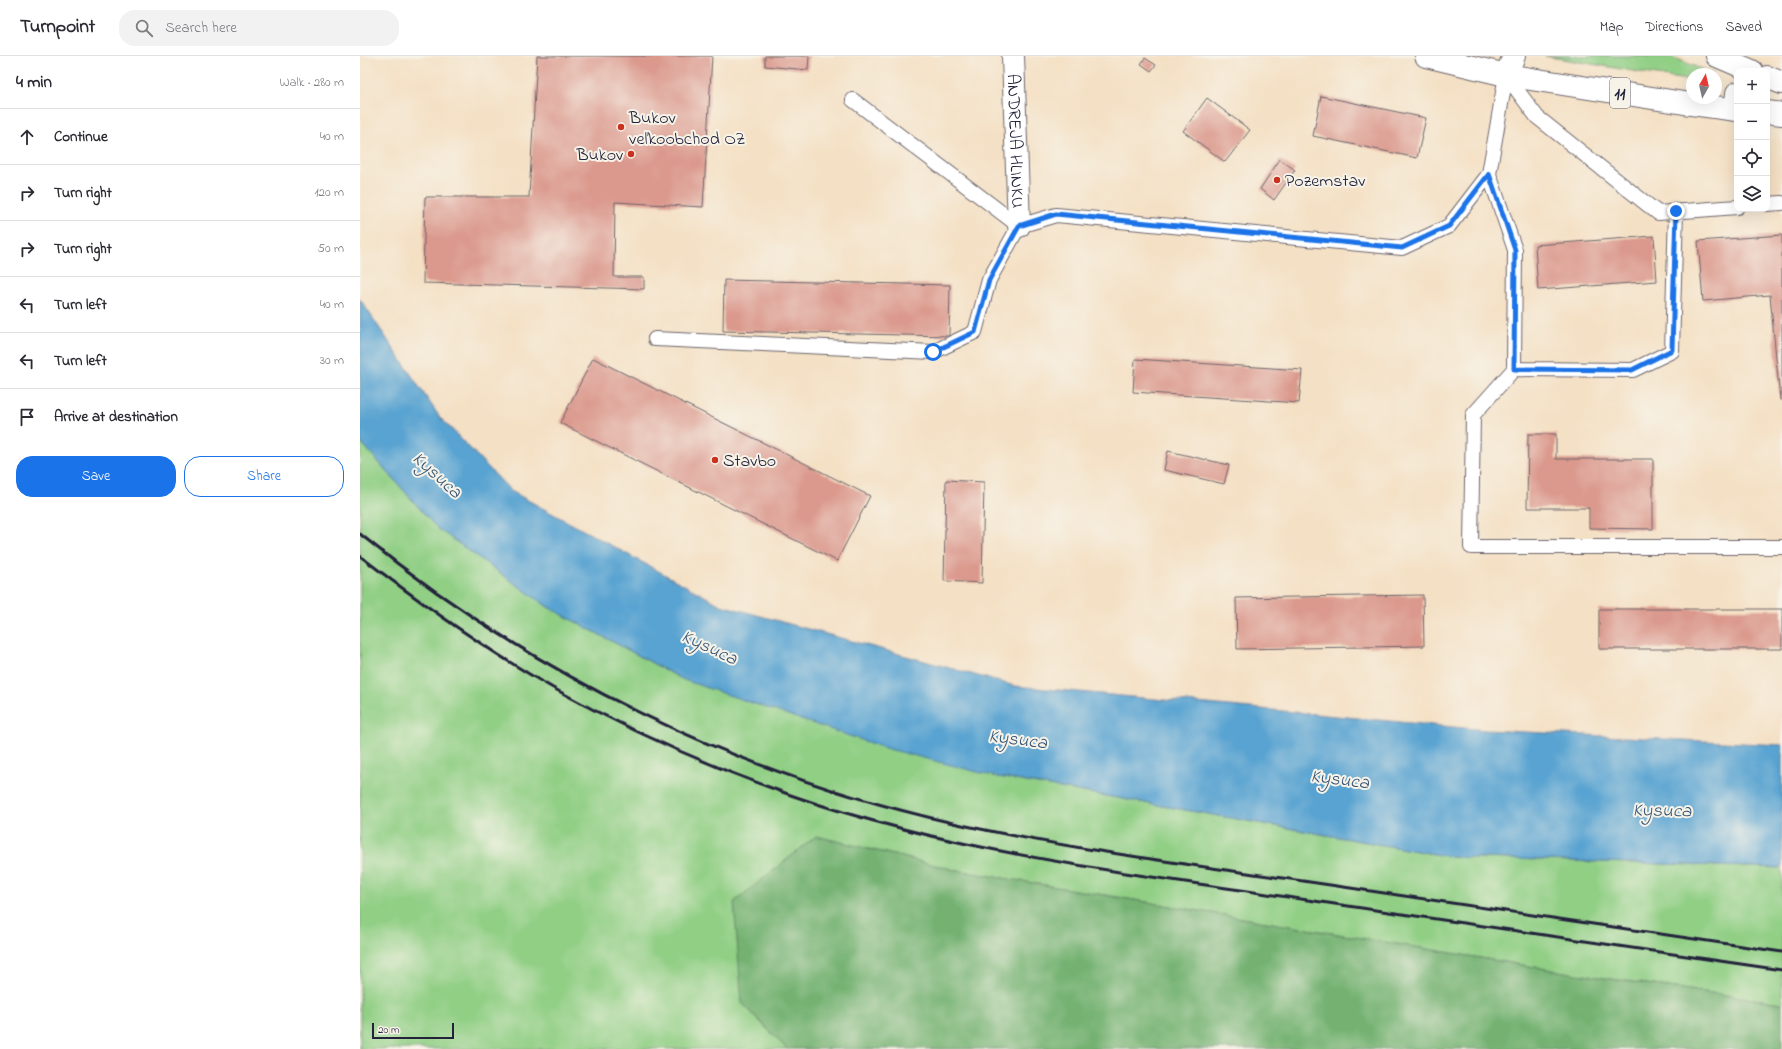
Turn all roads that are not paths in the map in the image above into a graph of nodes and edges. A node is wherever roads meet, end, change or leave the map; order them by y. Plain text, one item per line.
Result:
1 (1014, 56) edge
2 (1426, 56) edge
3 (1717, 56) edge
4 (1510, 66) edge
5 (1742, 68) edge
6 (1770, 78) edge
7 (1782, 83) edge
8 (853, 100) dead end
9 (1734, 104) edge
10 (1770, 112) edge
11 (1782, 114) edge
12 (1489, 174) junction
13 (1782, 203) edge
14 (1770, 204) edge
15 (1734, 206) edge
16 (1676, 211) junction
17 (1019, 226) junction
18 (655, 339) dead end
19 (1514, 369) junction
20 (1782, 547) edge

1 - 17 main road, ANDREJA HLINKU
2 - 4 main road, 11
3 - 5 main road
4 - 9 main road, 11
4 - 12 lane
4 - 16 lane
6 - 7 main road
8 - 17 lane
10 - 11 main road
12 - 17 lane
12 - 19 lane
13 - 14 lane
15 - 16 lane
16 - 19 lane
17 - 18 lane
19 - 20 lane

